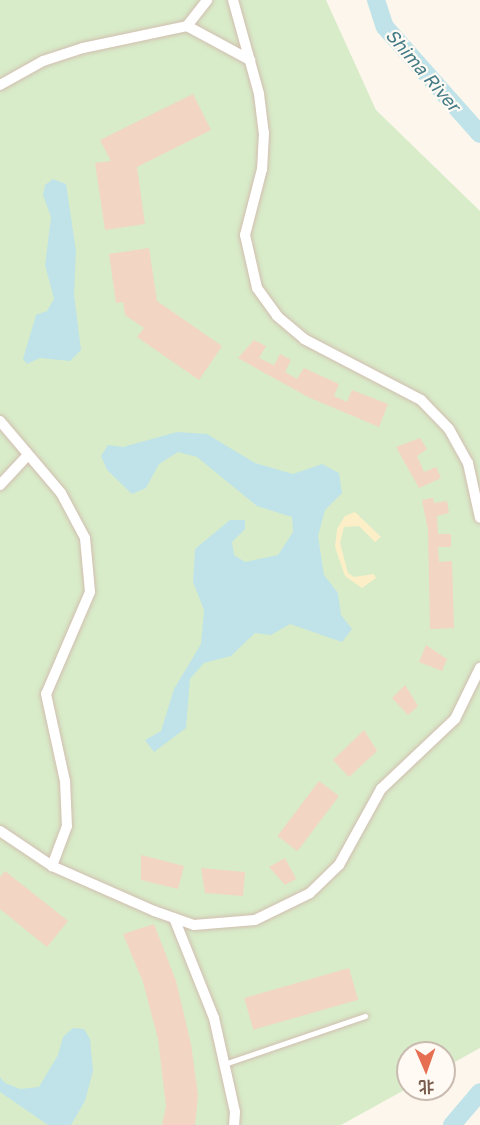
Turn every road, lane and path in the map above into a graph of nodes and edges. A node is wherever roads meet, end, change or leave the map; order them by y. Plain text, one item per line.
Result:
1 (207, 0) edge
2 (233, 0) edge
3 (187, 26) junction
4 (250, 60) junction
5 (0, 85) edge
6 (0, 421) edge
7 (27, 456) junction
8 (0, 485) edge
9 (480, 518) edge
10 (480, 668) edge
11 (0, 831) edge
12 (52, 866) junction
13 (174, 918) junction
14 (365, 1016) dead end
15 (224, 1064) junction
16 (234, 1125) edge

1 - 3 street
2 - 4 street
3 - 4 street
3 - 5 street
4 - 9 street
6 - 7 street
7 - 8 street
7 - 12 street
10 - 13 street
11 - 12 street
12 - 13 street
13 - 15 street
14 - 15 lane
15 - 16 street

